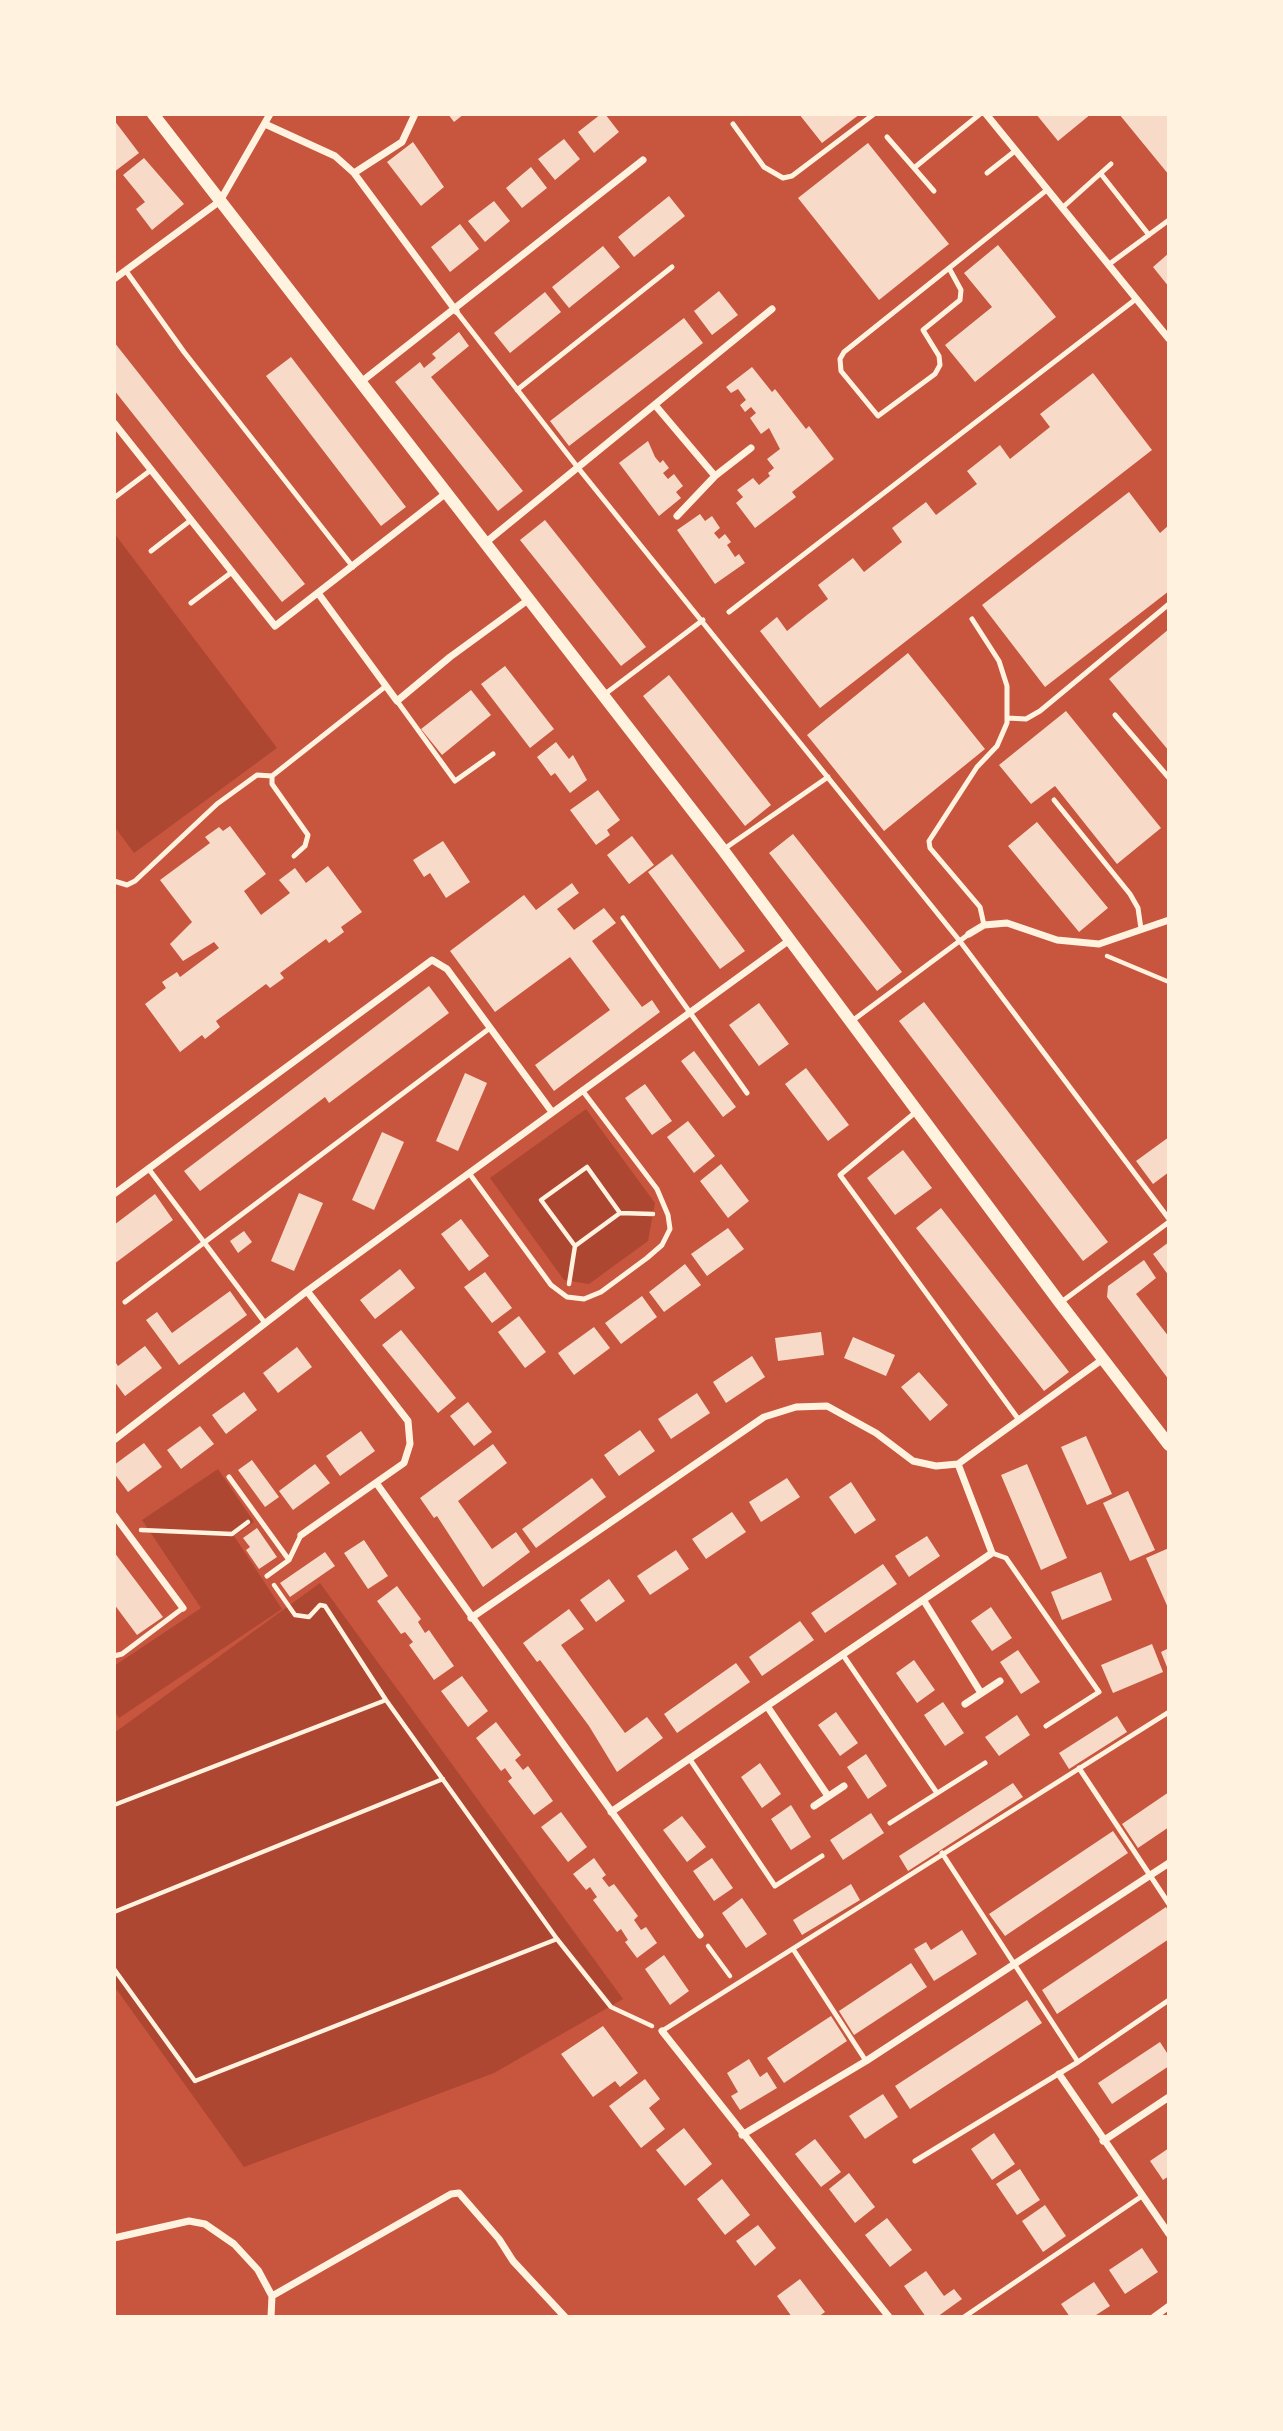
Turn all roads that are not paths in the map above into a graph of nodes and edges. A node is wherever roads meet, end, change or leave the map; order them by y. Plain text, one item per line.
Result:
1 (153, 114) edge
2 (270, 114) edge
3 (415, 114) edge
4 (874, 114) edge
5 (980, 114) edge
6 (986, 114) edge
7 (265, 124) junction
8 (733, 124) dead end
9 (887, 137) dead end
10 (1015, 151) junction
11 (643, 160) dead end
12 (1111, 164) dead end
13 (914, 168) junction
14 (354, 173) junction
15 (988, 173) dead end
16 (1101, 174) junction
17 (1048, 189) junction
18 (934, 191) dead end
19 (220, 201) junction
20 (1062, 208) junction
21 (1169, 220) edge
22 (1149, 235) junction
23 (1108, 265) junction
24 (672, 267) dead end
25 (949, 268) junction
26 (126, 271) junction
27 (114, 279) edge
28 (1136, 299) junction
29 (772, 309) dead end
30 (456, 311) junction
31 (1169, 339) edge
32 (361, 382) junction
33 (517, 390) junction
34 (655, 405) junction
35 (114, 423) edge
36 (751, 448) dead end
37 (579, 469) junction
38 (151, 470) junction
39 (715, 476) junction
40 (445, 495) junction
41 (114, 498) edge
42 (677, 516) dead end
43 (191, 520) junction
44 (483, 544) junction
45 (151, 551) dead end
46 (353, 567) junction
47 (232, 572) junction
48 (318, 593) junction
49 (528, 600) junction
50 (191, 603) dead end
51 (1169, 604) edge
52 (729, 612) dead end
53 (972, 619) dead end
54 (703, 620) junction
55 (386, 686) junction
56 (602, 696) junction
57 (397, 701) junction
58 (1115, 715) dead end
59 (1007, 718) junction
60 (493, 754) dead end
61 (272, 776) junction
62 (828, 777) junction
63 (1169, 778) edge
64 (1054, 800) dead end
65 (723, 849) junction
66 (294, 856) dead end
67 (114, 881) edge
68 (622, 918) dead end
69 (1169, 920) edge
70 (984, 925) junction
71 (1141, 929) junction
72 (969, 934) joint
73 (791, 939) junction
74 (959, 940) junction
75 (689, 1012) junction
76 (852, 1021) junction
77 (491, 1028) junction
78 (582, 1090) junction
79 (747, 1093) dead end
80 (918, 1110) junction
81 (552, 1112) junction
82 (148, 1168) junction
83 (469, 1173) junction
84 (114, 1194) edge
85 (1169, 1221) edge
86 (205, 1243) junction
87 (307, 1291) junction
88 (125, 1302) dead end
89 (1060, 1303) junction
90 (265, 1323) junction
91 (1104, 1358) junction
92 (1019, 1420) junction
93 (114, 1440) edge
94 (1169, 1445) edge
95 (958, 1464) junction
96 (229, 1477) dead end
97 (377, 1484) junction
98 (114, 1515) edge
99 (301, 1535) joint
100 (992, 1553) junction
101 (289, 1560) junction
102 (267, 1576) road end
103 (924, 1601) junction
104 (183, 1608) joint
105 (471, 1618) junction
106 (843, 1655) junction
107 (114, 1656) edge
108 (1000, 1681) dead end
109 (981, 1693) junction
110 (965, 1704) dead end
111 (767, 1706) junction
112 (1169, 1712) edge
113 (1046, 1726) dead end
114 (689, 1758) junction
115 (985, 1763) dead end
116 (1079, 1768) junction
117 (844, 1786) dead end
118 (937, 1793) junction
119 (828, 1796) junction
120 (814, 1806) dead end
121 (611, 1812) junction
122 (890, 1823) dead end
123 (942, 1853) junction
124 (822, 1856) dead end
125 (1169, 1863) edge
126 (1150, 1876) junction
127 (1169, 1904) edge
128 (700, 1935) road end
129 (793, 1949) junction
130 (1013, 1963) junction
131 (1169, 2000) edge
132 (662, 2031) joint
133 (866, 2061) junction
134 (1078, 2062) junction
135 (1059, 2074) junction
136 (1169, 2096) edge
137 (742, 2135) junction
138 (1103, 2141) junction
139 (915, 2161) dead end
140 (1142, 2196) junction
141 (1169, 2234) edge
142 (114, 2238) edge
143 (272, 2296) junction
144 (1169, 2306) edge
145 (271, 2317) edge
146 (565, 2317) edge
147 (889, 2317) edge
148 (964, 2317) edge
149 (1154, 2317) edge

1 - 19 street
2 - 7 street
3 - 14 street
4 - 8 lane
5 - 13 lane
6 - 10 street
7 - 14 street
7 - 19 street
9 - 13 lane
10 - 15 lane
10 - 17 street
11 - 30 street
12 - 16 lane
13 - 18 lane
14 - 30 street
16 - 20 lane
16 - 22 lane
17 - 20 street
17 - 25 lane
19 - 26 street
19 - 32 street
20 - 23 street
21 - 22 lane
22 - 23 lane
23 - 28 street
24 - 33 lane
25 - 25 lane
26 - 27 street
26 - 46 lane
28 - 31 street
28 - 52 lane
29 - 34 street
30 - 32 street
30 - 33 lane
32 - 40 street
33 - 37 lane
34 - 37 street
34 - 39 street
35 - 38 street
36 - 39 street
37 - 44 street
37 - 54 lane
38 - 41 lane
38 - 43 street
39 - 42 street
40 - 44 street
40 - 46 street
43 - 45 lane
43 - 47 street
44 - 49 street
46 - 48 street
47 - 48 street
47 - 50 lane
48 - 55 street
49 - 56 street
49 - 57 street
51 - 59 lane
53 - 59 lane
54 - 56 lane
54 - 62 lane
55 - 57 street
55 - 61 lane
56 - 65 street
57 - 60 lane
58 - 63 lane
59 - 70 lane
61 - 66 lane
61 - 67 lane
62 - 65 lane
62 - 74 lane
64 - 71 lane
65 - 73 street
68 - 75 lane
69 - 71 street
70 - 71 street
70 - 72 street
72 - 74 lane
73 - 75 street
73 - 76 street
74 - 76 lane
74 - 85 lane
75 - 78 street
75 - 79 lane
76 - 80 street
77 - 81 street
77 - 82 street
77 - 86 lane
78 - 81 street
78 - 83 lane
80 - 89 street
80 - 92 lane
81 - 83 street
82 - 84 street
82 - 86 lane
83 - 87 street
85 - 89 lane
86 - 88 lane
86 - 90 lane
87 - 90 street
87 - 97 street
89 - 91 street
90 - 93 street
91 - 92 street
91 - 94 street
92 - 95 street
95 - 100 street
95 - 105 street
96 - 101 lane
97 - 99 street
97 - 105 street
98 - 104 street
99 - 101 lane
100 - 103 street
100 - 113 lane
101 - 102 lane
103 - 106 street
103 - 109 street
104 - 107 lane
105 - 121 street
106 - 111 street
106 - 118 lane
108 - 109 street
109 - 110 street
111 - 114 street
111 - 119 street
112 - 116 lane
114 - 121 street
114 - 124 lane
115 - 118 lane
116 - 123 lane
116 - 126 lane
117 - 119 street
118 - 122 lane
119 - 120 street
121 - 128 street
123 - 129 lane
123 - 130 lane
125 - 126 street
126 - 127 lane
126 - 130 street
129 - 132 lane
129 - 133 lane
130 - 133 street
130 - 134 lane
131 - 134 lane
132 - 137 street
133 - 137 street
134 - 135 lane
135 - 138 street
135 - 139 lane
136 - 138 street
137 - 147 street
138 - 140 street
140 - 141 street
140 - 148 lane
142 - 143 street
143 - 145 street
143 - 146 street
144 - 149 street

